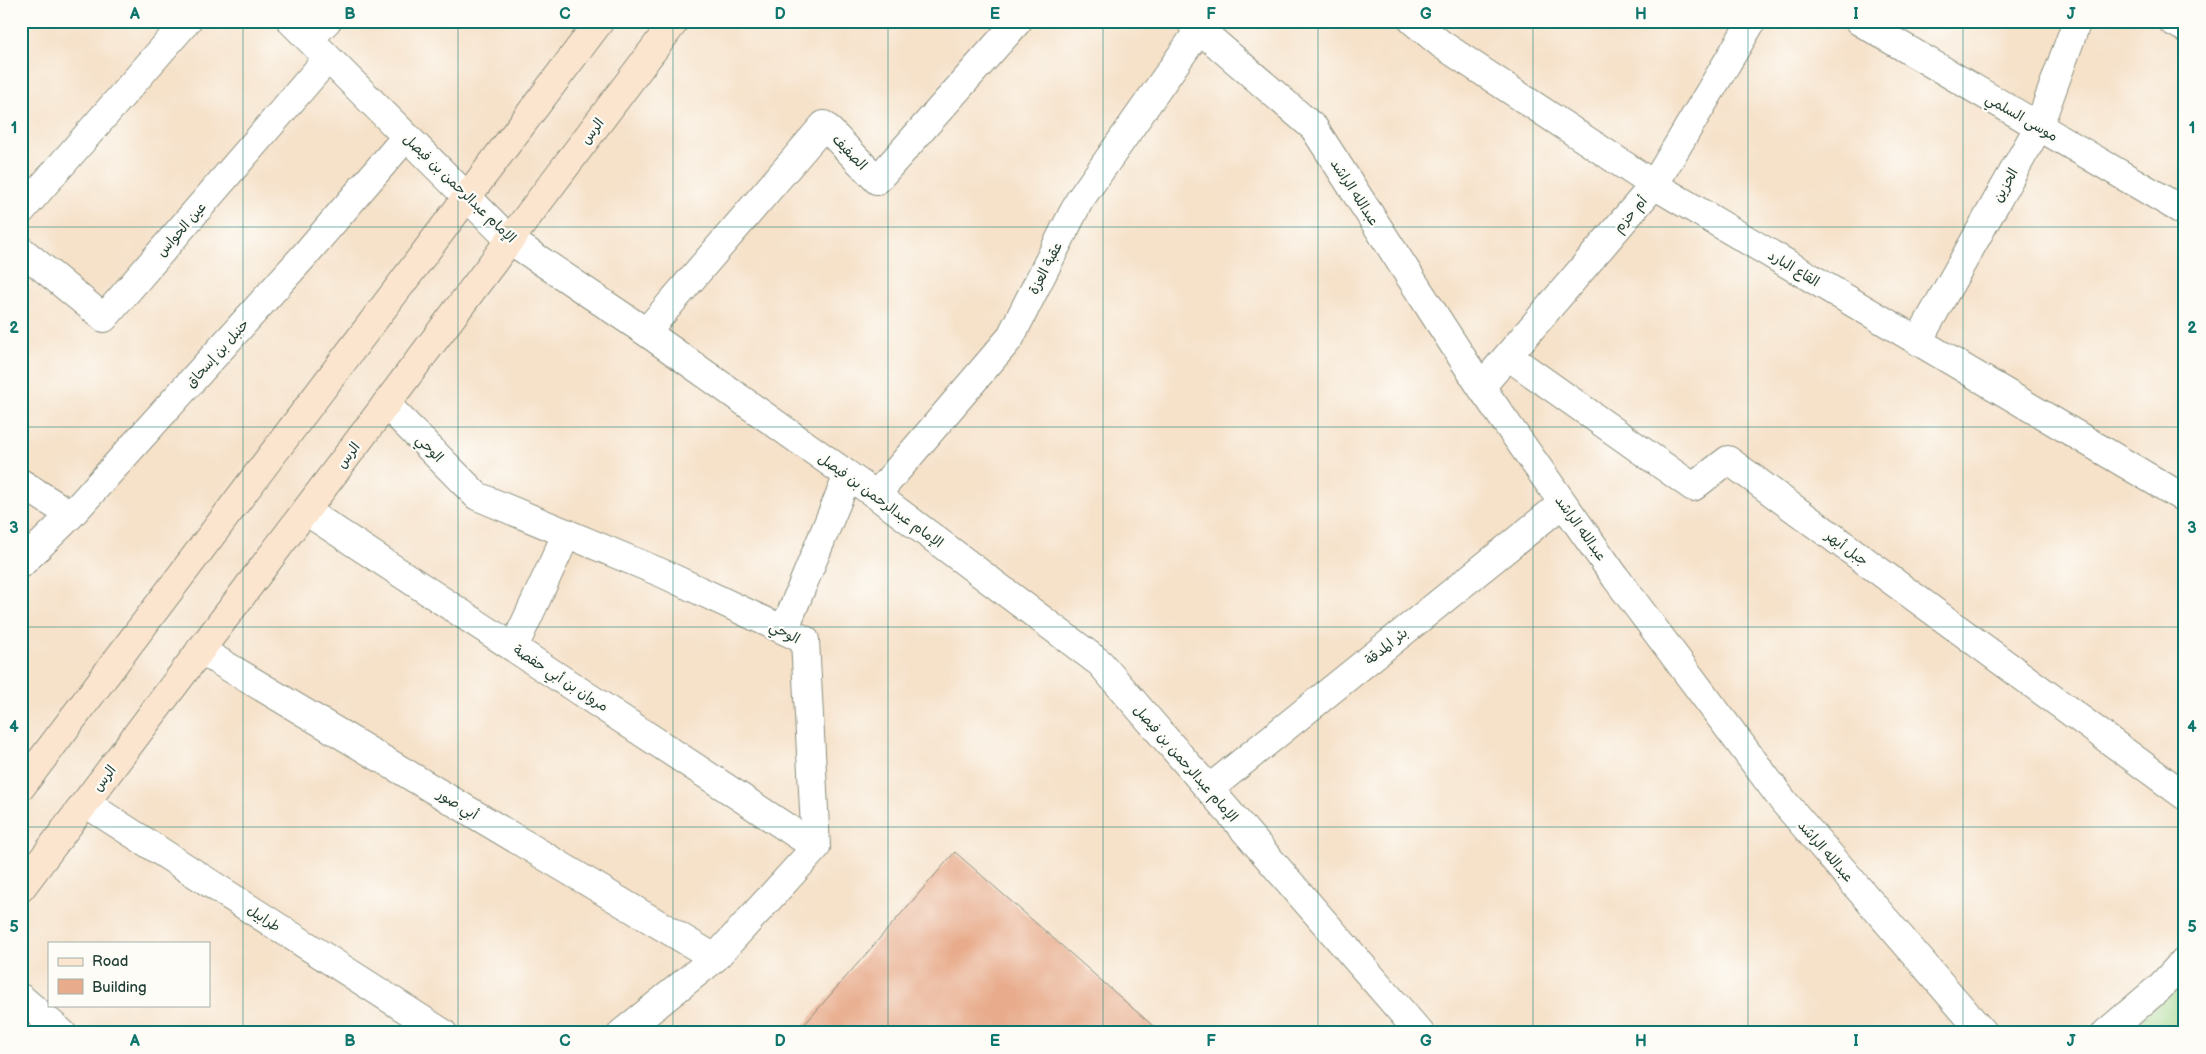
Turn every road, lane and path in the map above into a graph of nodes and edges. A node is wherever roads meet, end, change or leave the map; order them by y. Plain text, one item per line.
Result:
1 (187, 21) edge
2 (600, 21) edge
3 (676, 21) edge
4 (1018, 21) edge
5 (1413, 21) edge
6 (1752, 21) edge
7 (1859, 21) edge
8 (2077, 21) edge
9 (2172, 21) edge
10 (1194, 25) edge
11 (309, 27) edge
12 (2185, 28) edge
13 (328, 58) junction
14 (2038, 126) junction
15 (406, 137) junction
16 (1654, 185) junction
17 (467, 197) junction
18 (21, 211) edge
19 (2185, 212) edge
20 (510, 240) junction
21 (21, 250) edge
22 (646, 332) junction
23 (1918, 341) junction
24 (1508, 356) junction
25 (1481, 388) junction
26 (386, 404) junction
27 (848, 475) junction
28 (21, 484) edge
29 (876, 495) junction
30 (2185, 499) edge
31 (1563, 504) junction
32 (306, 511) junction
33 (71, 515) junction
34 (567, 533) junction
35 (21, 564) edge
36 (784, 630) junction
37 (514, 647) junction
38 (200, 650) junction
39 (21, 788) edge
40 (1209, 789) junction
41 (2185, 796) edge
42 (85, 803) junction
43 (816, 847) junction
44 (21, 888) edge
45 (715, 958) junction
46 (2185, 960) edge
47 (21, 998) edge
48 (62, 1033) edge
49 (443, 1033) edge
50 (622, 1033) edge
51 (1420, 1033) edge
52 (1983, 1033) edge
53 (2106, 1033) edge

1 - 18 street
2 - 17 street
3 - 20 street, الرس
4 - 22 street, الصفيف
5 - 16 street, القاع البارد
6 - 16 street, أم حزم
7 - 14 street, موسى السلمي
8 - 14 street, الحزين
9 - 12 street
10 - 25 street, عبدالله الراشد
10 - 29 street, عقبة العزة
11 - 13 street, الإمام عبدالرحمن بن فيصل
13 - 15 street, الإمام عبدالرحمن بن فيصل
13 - 21 street, عين الحواس
14 - 19 street, موسى السلمي
14 - 23 street, الحزين
15 - 17 street, الإمام عبدالرحمن بن فيصل
15 - 33 street, حنبل بن إسحاق
16 - 23 street, القاع البارد
16 - 24 street, أم حزم
17 - 20 street, الإمام عبدالرحمن بن فيصل
17 - 39 street
20 - 22 street, الإمام عبدالرحمن بن فيصل
20 - 26 street, الرس
22 - 27 street, الإمام عبدالرحمن بن فيصل
23 - 30 street, القاع البارد
24 - 25 street, أم حزم
24 - 41 street, جبل أبهر
25 - 31 street, عبدالله الراشد
26 - 32 street, الرس
26 - 34 street, الوحي
27 - 29 street, الإمام عبدالرحمن بن فيصل
27 - 36 street
28 - 33 street
29 - 40 street, الإمام عبدالرحمن بن فيصل
31 - 40 street, بئر المدقة
31 - 52 street, عبدالله الراشد
32 - 37 street, مروان بن أبي حفصة
32 - 38 street, الرس
33 - 35 street, حنبل بن إسحاق
34 - 36 street, الوحي
34 - 37 street
36 - 43 street, الوحي
37 - 43 street, مروان بن أبي حفصة
38 - 42 street, الرس
38 - 45 street, أبي صور
40 - 51 street, الإمام عبدالرحمن بن فيصل
42 - 44 street, الرس
42 - 49 street, طرابيل
43 - 45 street
45 - 50 street
46 - 53 street
47 - 48 street

